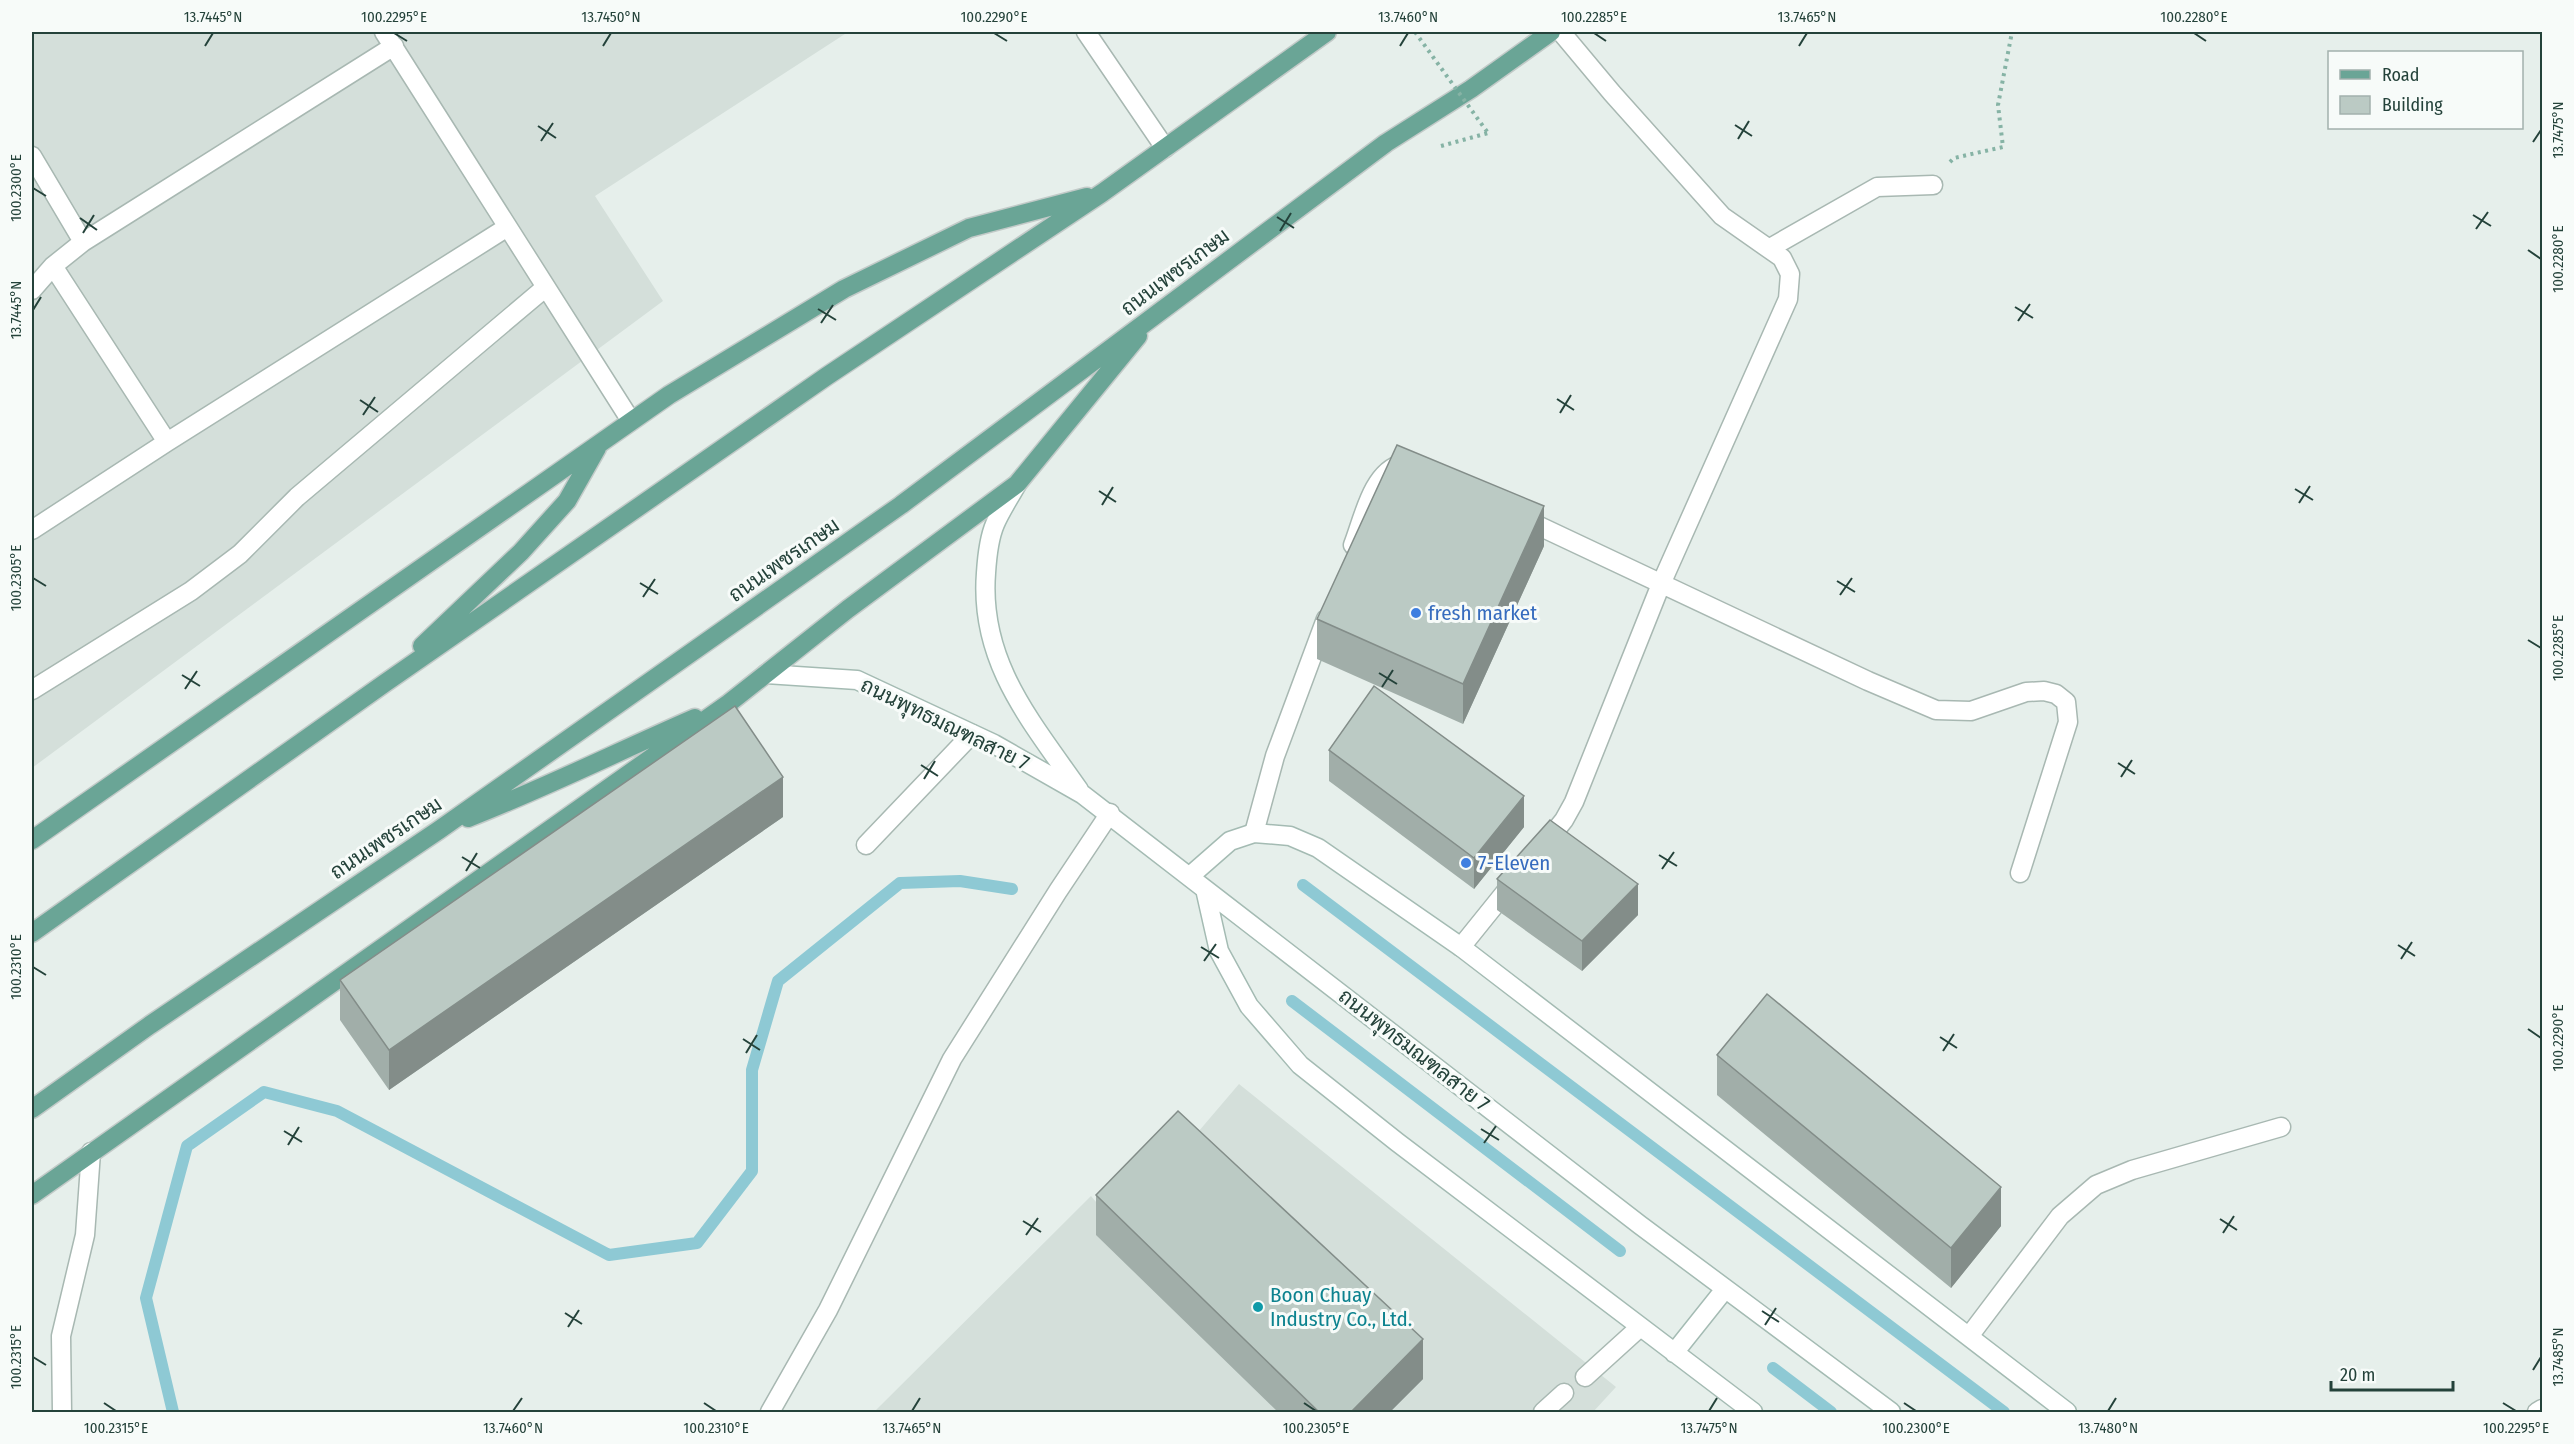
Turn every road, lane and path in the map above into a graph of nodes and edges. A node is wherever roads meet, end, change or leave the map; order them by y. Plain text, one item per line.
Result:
1 (1086, 32) edge
2 (1327, 32) edge
3 (1415, 32) edge
4 (1551, 32) edge
5 (1561, 32) edge
6 (2012, 32) edge
7 (389, 39) edge
8 (1488, 132) dead end
9 (1165, 148) junction
10 (32, 156) edge
11 (1933, 185) joint
12 (1102, 193) junction
13 (506, 228) junction
14 (83, 242) junction
15 (1770, 248) junction
16 (53, 266) junction
17 (546, 287) junction
18 (32, 290) edge
19 (1156, 314) junction
20 (631, 421) junction
21 (166, 442) junction
22 (600, 444) junction
23 (1417, 468) edge
24 (1017, 484) junction
25 (1502, 508) edge
26 (32, 530) edge
27 (1347, 561) edge
28 (1661, 584) junction
29 (1331, 605) edge
30 (766, 674) junction
31 (384, 683) junction
32 (32, 690) edge
33 (729, 703) junction
34 (972, 734) junction
35 (1082, 794) junction
36 (1110, 813) junction
37 (439, 830) junction
38 (1254, 833) junction
39 (32, 840) edge
40 (866, 845) dead end
41 (1535, 856) edge
42 (2020, 873) dead end
43 (1520, 874) edge
44 (1190, 876) junction
45 (1205, 889) junction
46 (32, 933) edge
47 (1461, 947) junction
48 (32, 1109) edge
49 (2281, 1127) dead end
50 (92, 1152) junction
51 (32, 1195) edge
52 (1725, 1289) junction
53 (1639, 1328) junction
54 (1970, 1335) junction
55 (1674, 1353) junction
56 (1585, 1377) dead end
57 (1564, 1393) dead end
58 (2542, 1409) edge
59 (62, 1413) edge
60 (770, 1413) edge
61 (1543, 1413) edge
62 (1753, 1413) edge
63 (1891, 1413) edge
64 (2067, 1413) edge
65 (2536, 1413) edge

1 - 9 main road
2 - 9 main road
3 - 8 path, bridge
4 - 19 main road, ถนนเพชรเกษม
5 - 15 main road
6 - 11 path
7 - 13 main road
7 - 14 main road
9 - 12 main road
10 - 14 main road
11 - 15 main road
12 - 20 main road
12 - 31 main road
13 - 17 main road
13 - 21 main road
14 - 16 main road
15 - 28 main road
16 - 18 main road
16 - 21 main road
17 - 20 main road
17 - 32 main road
19 - 24 main road
19 - 37 main road, ถนนเพชรเกษม
20 - 22 main road
21 - 26 main road
22 - 31 main road
22 - 39 main road
23 - 27 main road
24 - 30 main road
24 - 35 main road, ถนนพุทธมณฑลสาย 7
25 - 28 main road
28 - 41 main road
28 - 42 main road
29 - 38 main road
30 - 33 main road
30 - 34 main road, ถนนพุทธมณฑลสาย 7
31 - 46 main road
33 - 37 main road
33 - 50 main road
34 - 35 main road, ถนนพุทธมณฑลสาย 7
34 - 40 main road
35 - 36 main road, ถนนพุทธมณฑลสาย 7
36 - 44 main road, ถนนพุทธมณฑลสาย 7
36 - 60 main road
37 - 48 main road, ถนนเพชรเกษม
38 - 44 main road
38 - 47 main road
43 - 47 main road
44 - 45 main road, ถนนพุทธมณฑลสาย 7
45 - 52 main road, ถนนพุทธมณฑลสาย 7
45 - 53 main road
47 - 54 main road
49 - 54 main road
50 - 51 main road
50 - 59 main road
52 - 55 main road
52 - 63 main road, ถนนพุทธมณฑลสาย 7
53 - 55 main road
53 - 56 main road
54 - 64 main road
55 - 62 main road
57 - 61 main road
58 - 65 main road

